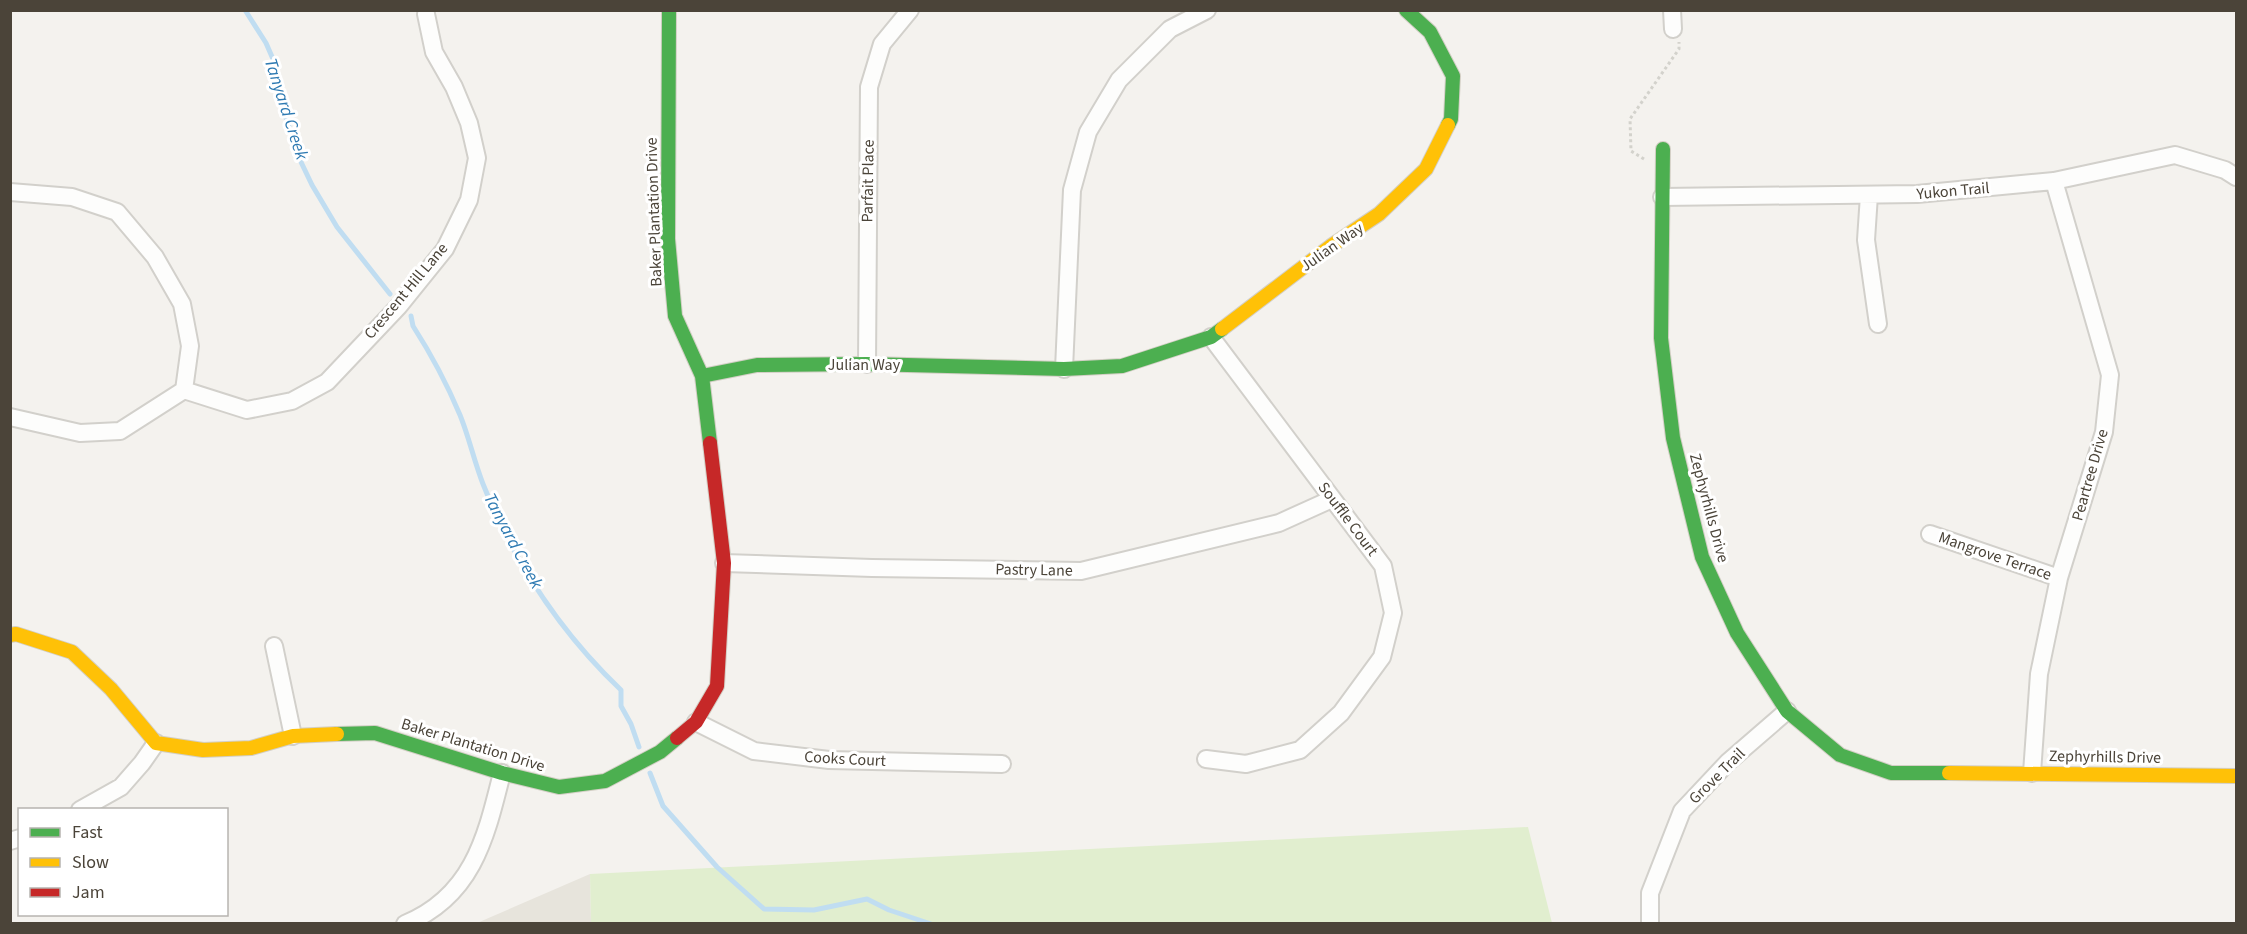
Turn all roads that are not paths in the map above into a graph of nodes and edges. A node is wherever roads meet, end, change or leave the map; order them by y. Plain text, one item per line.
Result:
1 (669, 10) edge
2 (910, 10) edge
3 (1207, 10) edge
4 (1407, 10) edge
5 (1672, 10) edge
6 (426, 14) dead end
7 (1673, 29) road end
8 (1663, 149) dead end
9 (2236, 177) edge
10 (2054, 181) junction
11 (10, 192) edge
12 (1869, 195) junction
13 (1662, 197) junction
14 (1878, 324) dead end
15 (1211, 337) junction
16 (867, 364) junction
17 (1064, 369) junction
18 (702, 376) junction
19 (184, 390) junction
20 (10, 417) edge
21 (1332, 499) junction
22 (1930, 534) dead end
23 (724, 562) junction
24 (2059, 578) junction
25 (10, 635) edge
26 (274, 646) dead end
27 (1787, 711) junction
28 (696, 722) junction
29 (293, 736) junction
30 (156, 743) junction
31 (1206, 759) dead end
32 (1002, 764) dead end
33 (502, 773) junction
34 (2032, 773) junction
35 (2236, 776) edge
36 (84, 808) edge
37 (405, 924) edge
38 (1650, 924) edge

1 - 18 street, Baker Plantation Drive
2 - 16 street, Parfait Place
3 - 17 street
4 - 15 street, Julian Way
5 - 7 street
6 - 19 street, Crescent Hill Lane
8 - 13 street, Zephyrhills Drive
9 - 10 street, Yukon Trail
10 - 12 street, Yukon Trail
10 - 24 street, Peartree Drive
11 - 19 street
12 - 13 street, Yukon Trail
12 - 14 street
13 - 27 street, Zephyrhills Drive
15 - 17 street, Julian Way
15 - 21 street, Souffle Court
16 - 17 street, Julian Way
16 - 18 street, Julian Way
18 - 23 street, Baker Plantation Drive
19 - 20 street
21 - 23 street, Pastry Lane
21 - 31 street, Souffle Court
22 - 24 street, Mangrove Terrace
23 - 28 street, Baker Plantation Drive
24 - 34 street, Peartree Drive
25 - 30 street
26 - 29 street
27 - 34 street, Zephyrhills Drive
27 - 38 street, Grove Trail
28 - 32 street, Cooks Court
28 - 33 street, Baker Plantation Drive
29 - 30 street, Baker Plantation Drive
29 - 33 street, Baker Plantation Drive
30 - 36 street
33 - 37 street
34 - 35 street, Zephyrhills Drive

